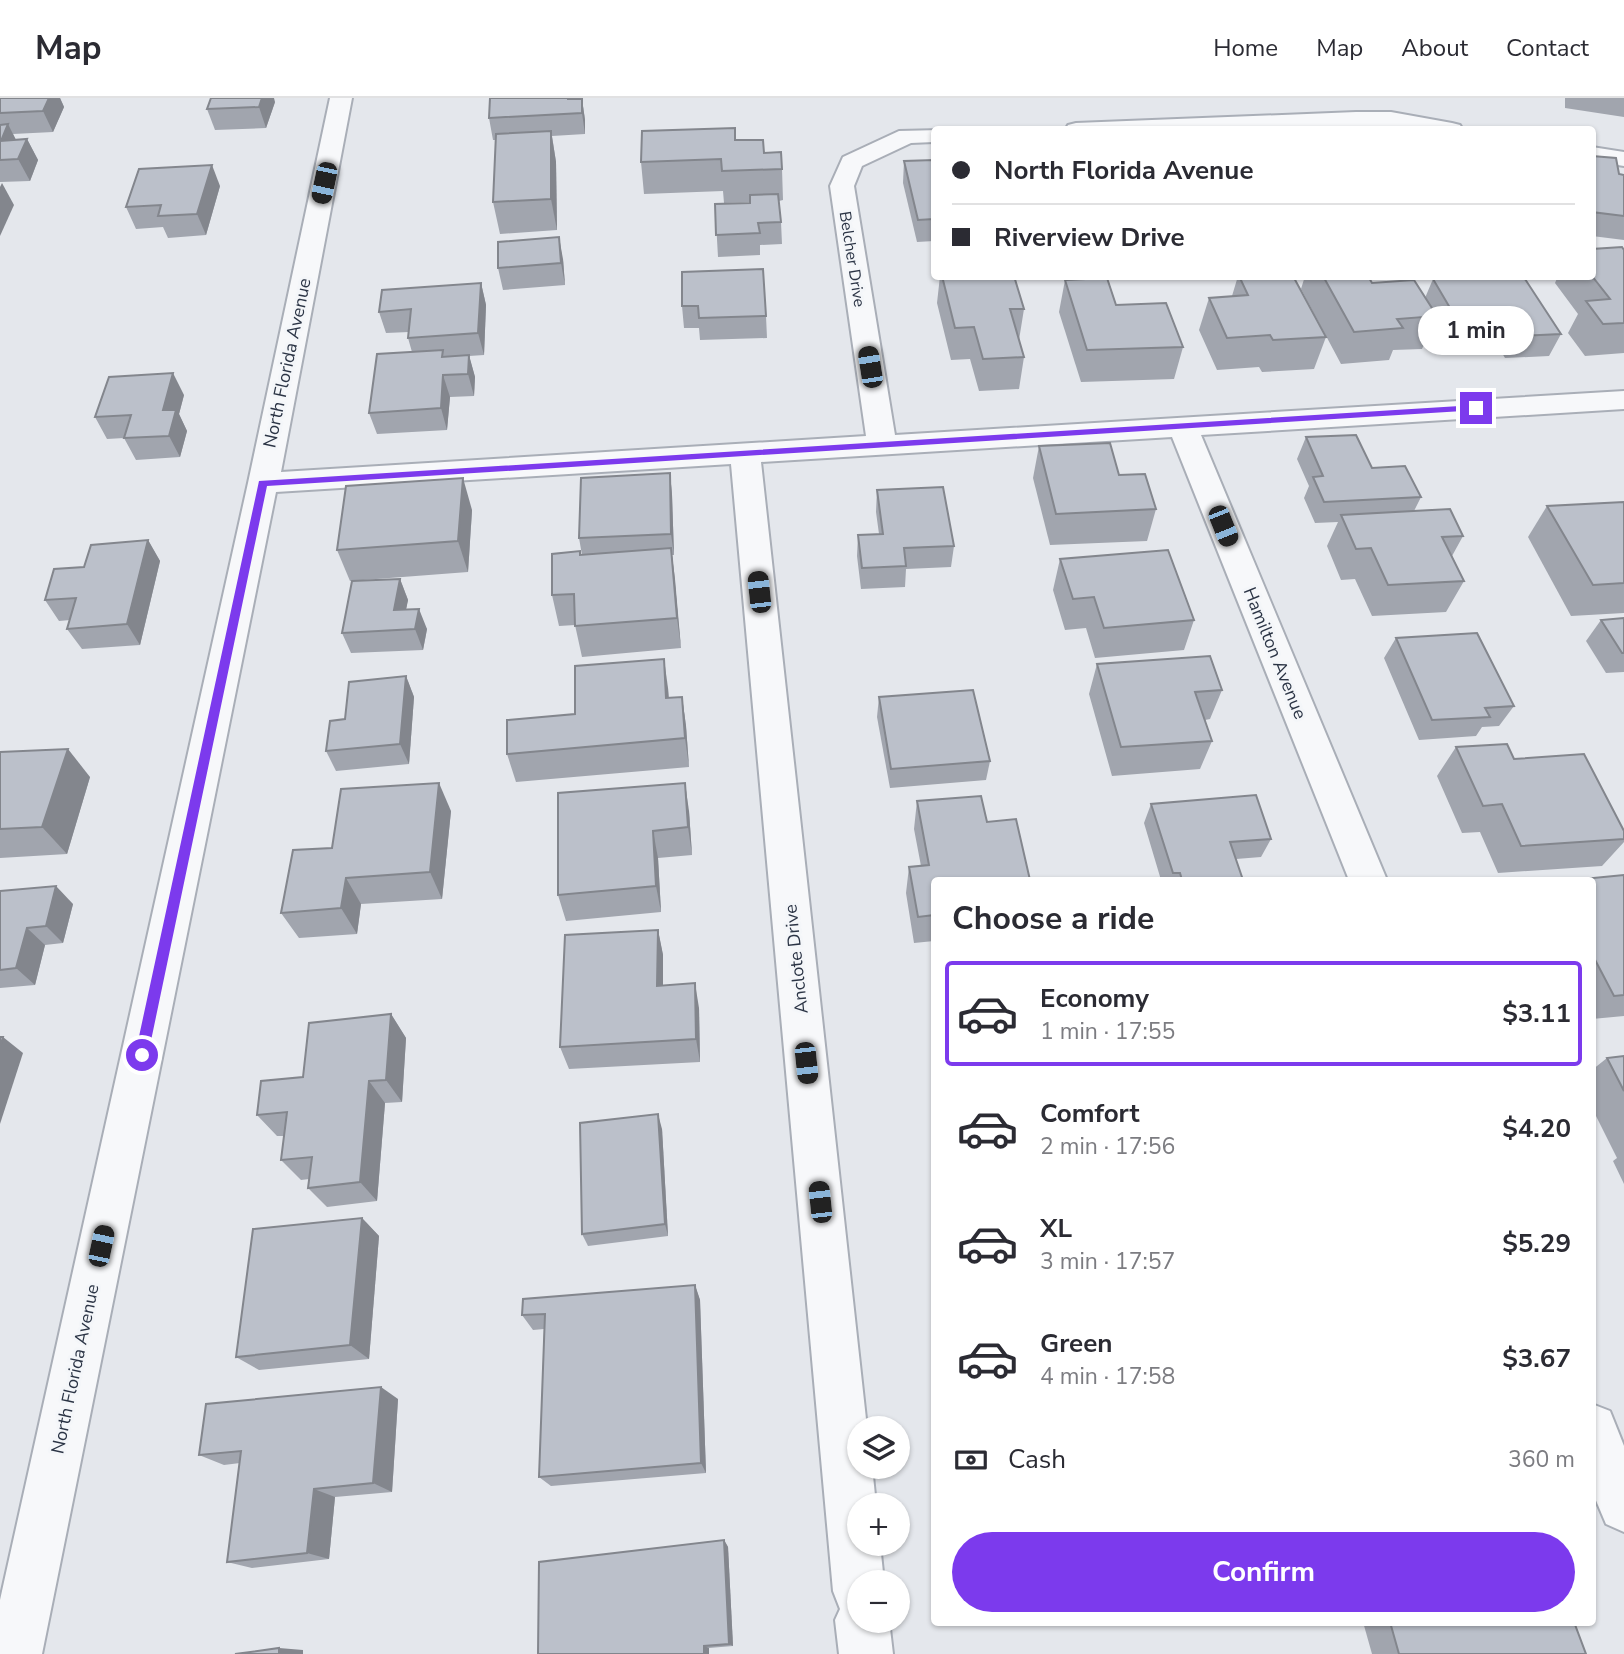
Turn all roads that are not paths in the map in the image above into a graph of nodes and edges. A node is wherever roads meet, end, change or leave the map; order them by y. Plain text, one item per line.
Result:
1 (341, 98) edge
2 (1169, 126) edge
3 (1430, 126) edge
4 (931, 135) edge
5 (1596, 154) edge
6 (1624, 159) edge
7 (1619, 407) edge
8 (1182, 425) junction
9 (882, 444) junction
10 (745, 453) junction
11 (263, 484) junction
12 (1367, 877) edge
13 (1596, 1439) edge
14 (1624, 1506) edge
15 (857, 1570) edge
16 (864, 1633) edge
17 (15, 1654) edge
18 (866, 1654) edge

1 - 11 street, North Florida Avenue
2 - 3 street
4 - 9 street, Belcher Drive
5 - 6 street
7 - 8 street
8 - 9 street
8 - 12 street, Hamilton Avenue
9 - 10 street
10 - 11 street
10 - 15 street, Anclote Drive
11 - 17 street, North Florida Avenue
13 - 14 street
16 - 18 street

